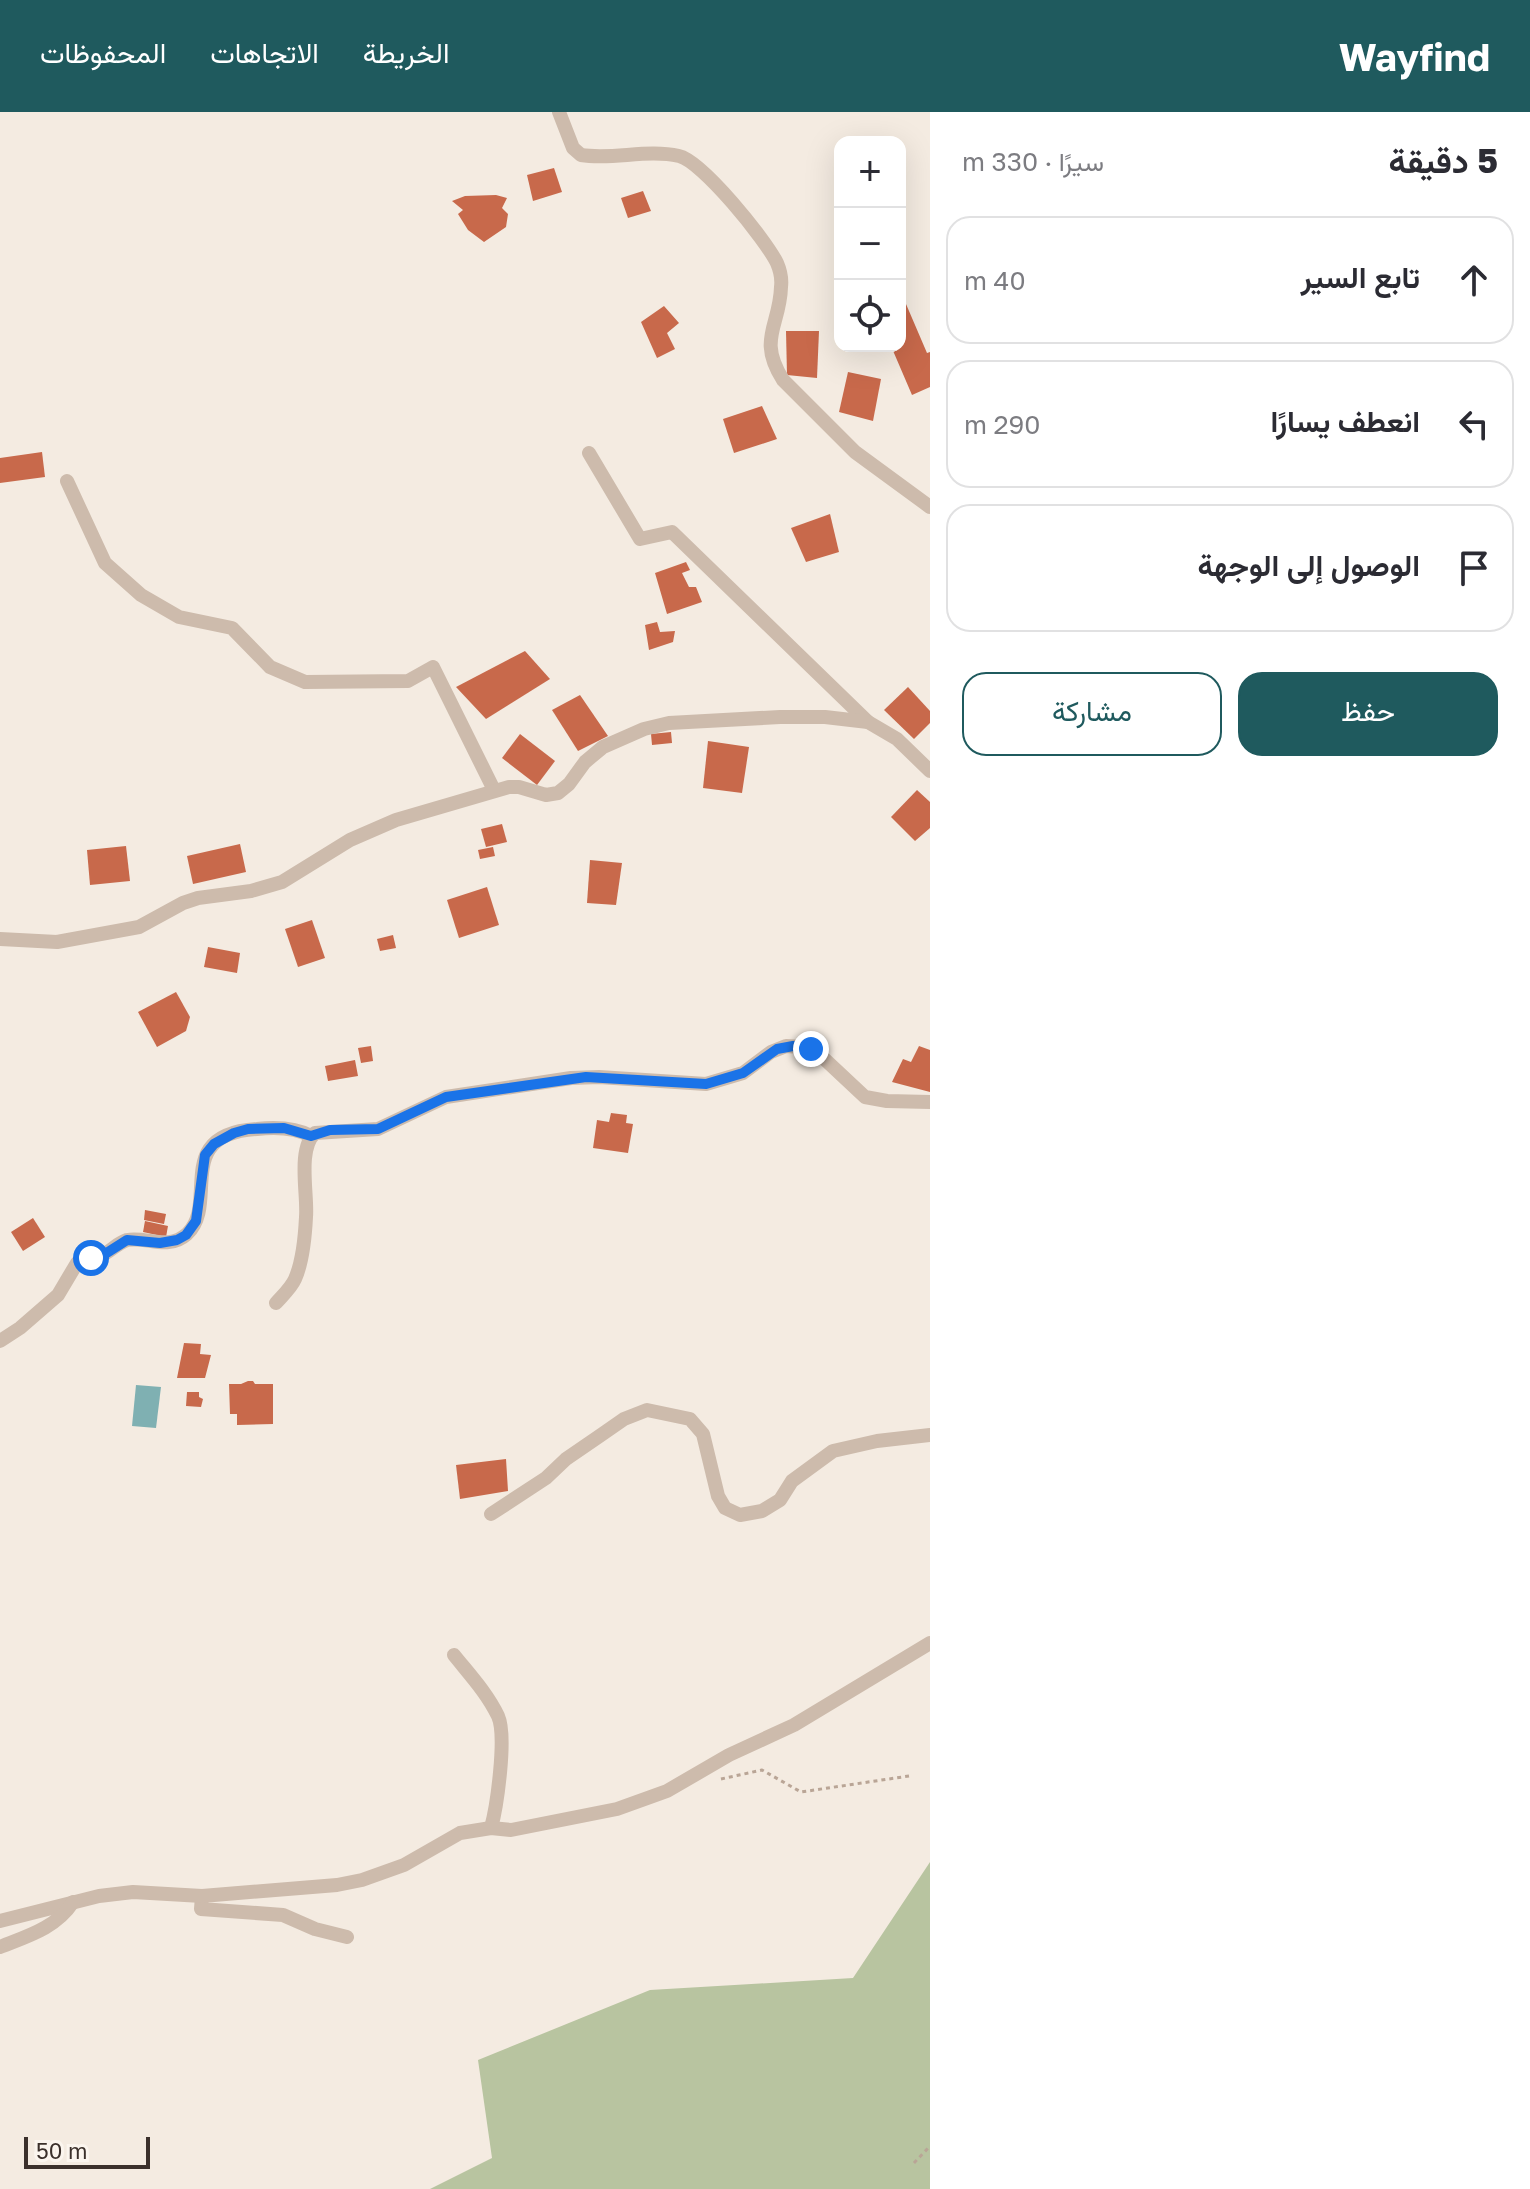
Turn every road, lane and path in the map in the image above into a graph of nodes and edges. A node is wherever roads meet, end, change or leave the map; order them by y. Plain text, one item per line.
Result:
1 (559, 112) edge
2 (589, 453) dead end
3 (67, 481) dead end
4 (930, 507) edge
5 (868, 722) junction
6 (930, 771) edge
7 (494, 790) junction
8 (0, 939) edge
9 (930, 1102) edge
10 (311, 1136) junction
11 (276, 1303) dead end
12 (0, 1341) edge
13 (930, 1435) edge
14 (491, 1514) dead end
15 (930, 1643) edge
16 (454, 1655) dead end
17 (909, 1776) dead end
18 (720, 1779) dead end
19 (491, 1828) junction
20 (202, 1896) junction
21 (73, 1902) junction
22 (0, 1921) edge
23 (347, 1937) dead end
24 (0, 1947) edge
25 (930, 2146) edge
26 (914, 2163) dead end

1 - 4 street
2 - 5 street
3 - 7 street
5 - 6 street
5 - 7 street
7 - 8 street
9 - 10 street
10 - 11 street
10 - 12 street
13 - 14 street
15 - 19 street
16 - 19 street
17 - 18 path
19 - 20 street
20 - 21 street
20 - 23 street
21 - 22 street
21 - 24 street
25 - 26 path

